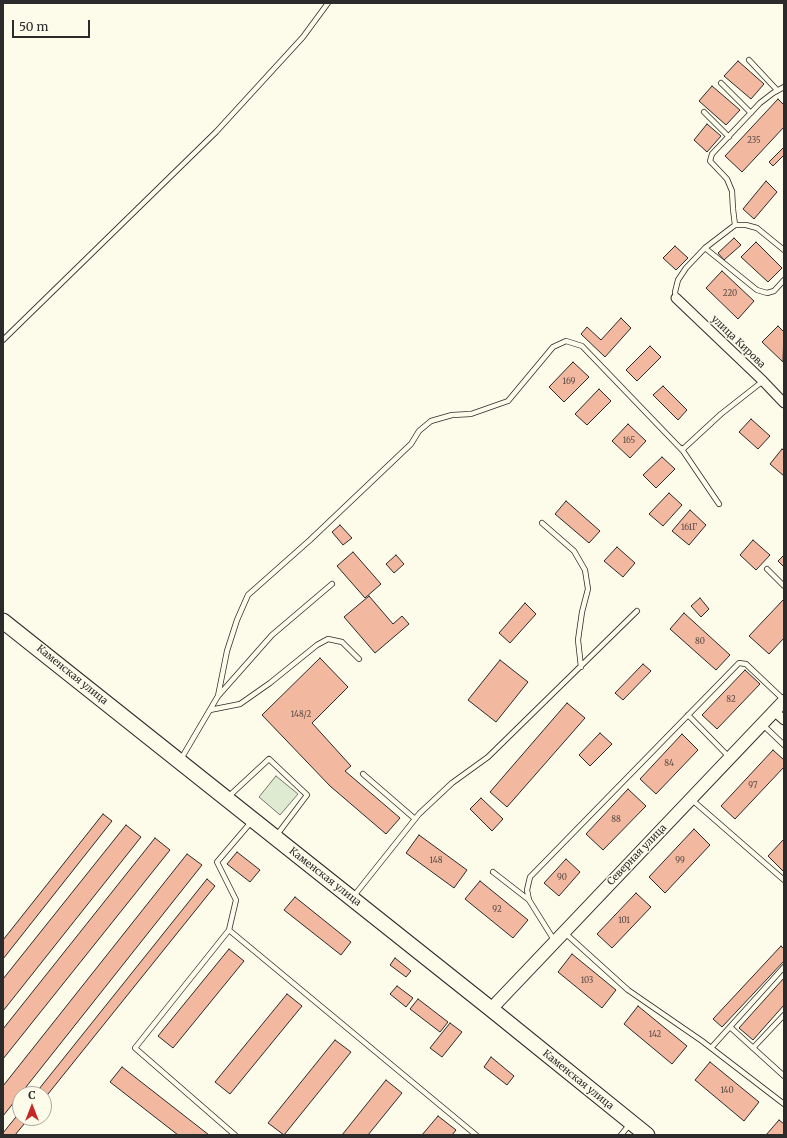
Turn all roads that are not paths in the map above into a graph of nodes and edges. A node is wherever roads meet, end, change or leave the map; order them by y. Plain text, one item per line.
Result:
1 (328, 3) edge
2 (749, 60) dead end
3 (721, 83) dead end
4 (784, 87) edge
5 (778, 90) junction
6 (704, 112) dead end
7 (751, 113) junction
8 (729, 137) junction
9 (735, 225) junction
10 (705, 248) junction
11 (784, 250) edge
12 (784, 280) edge
13 (676, 298) joint
14 (3, 340) edge
15 (763, 381) junction
16 (783, 401) edge
17 (680, 447) junction
18 (719, 504) dead end
19 (542, 523) dead end
20 (767, 569) dead end
21 (332, 584) dead end
22 (784, 586) edge
23 (637, 611) dead end
24 (3, 621) edge
25 (359, 659) dead end
26 (581, 667) junction
27 (218, 696) junction
28 (784, 701) edge
29 (210, 710) junction
30 (774, 711) junction
31 (688, 715) junction
32 (784, 720) edge
33 (762, 724) junction
34 (784, 745) edge
35 (730, 758) junction
36 (179, 761) junction
37 (363, 774) dead end
38 (227, 799) junction
39 (691, 799) junction
40 (253, 819) junction
41 (415, 819) junction
42 (275, 837) junction
43 (493, 872) dead end
44 (784, 880) edge
45 (352, 898) junction
46 (529, 900) junction
47 (229, 930) junction
48 (564, 932) junction
49 (555, 942) junction
50 (784, 967) edge
51 (491, 1009) junction
52 (784, 1014) edge
53 (730, 1027) junction
54 (711, 1048) junction
55 (753, 1048) junction
56 (784, 1076) edge
57 (784, 1104) edge
58 (631, 1123) junction
59 (235, 1135) edge
60 (476, 1135) edge
61 (621, 1135) edge
62 (647, 1135) edge

1 - 14 lane
2 - 5 lane
3 - 7 lane
4 - 5 lane
5 - 7 lane
6 - 8 lane
7 - 8 lane
8 - 9 lane
9 - 10 lane
9 - 11 lane
10 - 12 lane
10 - 13 lane
13 - 15 street, улица Кирова
15 - 16 street, улица Кирова
15 - 17 lane
17 - 18 lane
17 - 27 lane
19 - 26 lane
20 - 22 lane
21 - 27 lane
23 - 26 lane
24 - 36 main road, Каменская улица
25 - 29 lane
26 - 41 lane
27 - 29 lane
28 - 30 street, Северная улица
28 - 31 lane
29 - 36 lane
30 - 32 street
30 - 33 street, Северная улица
31 - 35 lane
31 - 46 lane
33 - 34 lane
33 - 35 street, Северная улица
35 - 39 street, Северная улица
36 - 38 main road, Каменская улица
37 - 41 lane
38 - 40 main road, Каменская улица
38 - 42 lane
39 - 44 lane
39 - 48 street, Северная улица
40 - 42 main road, Каменская улица
40 - 47 lane
41 - 45 lane
42 - 45 main road, Каменская улица
43 - 46 lane
45 - 51 main road, Каменская улица
46 - 49 lane
47 - 59 lane
47 - 60 lane
48 - 49 street, Северная улица
48 - 54 lane
49 - 51 street, Северная улица
50 - 53 lane
51 - 58 main road, Каменская улица
52 - 55 lane
53 - 54 lane
53 - 55 lane
54 - 57 lane
55 - 56 lane
58 - 61 lane
58 - 62 main road, Каменская улица

